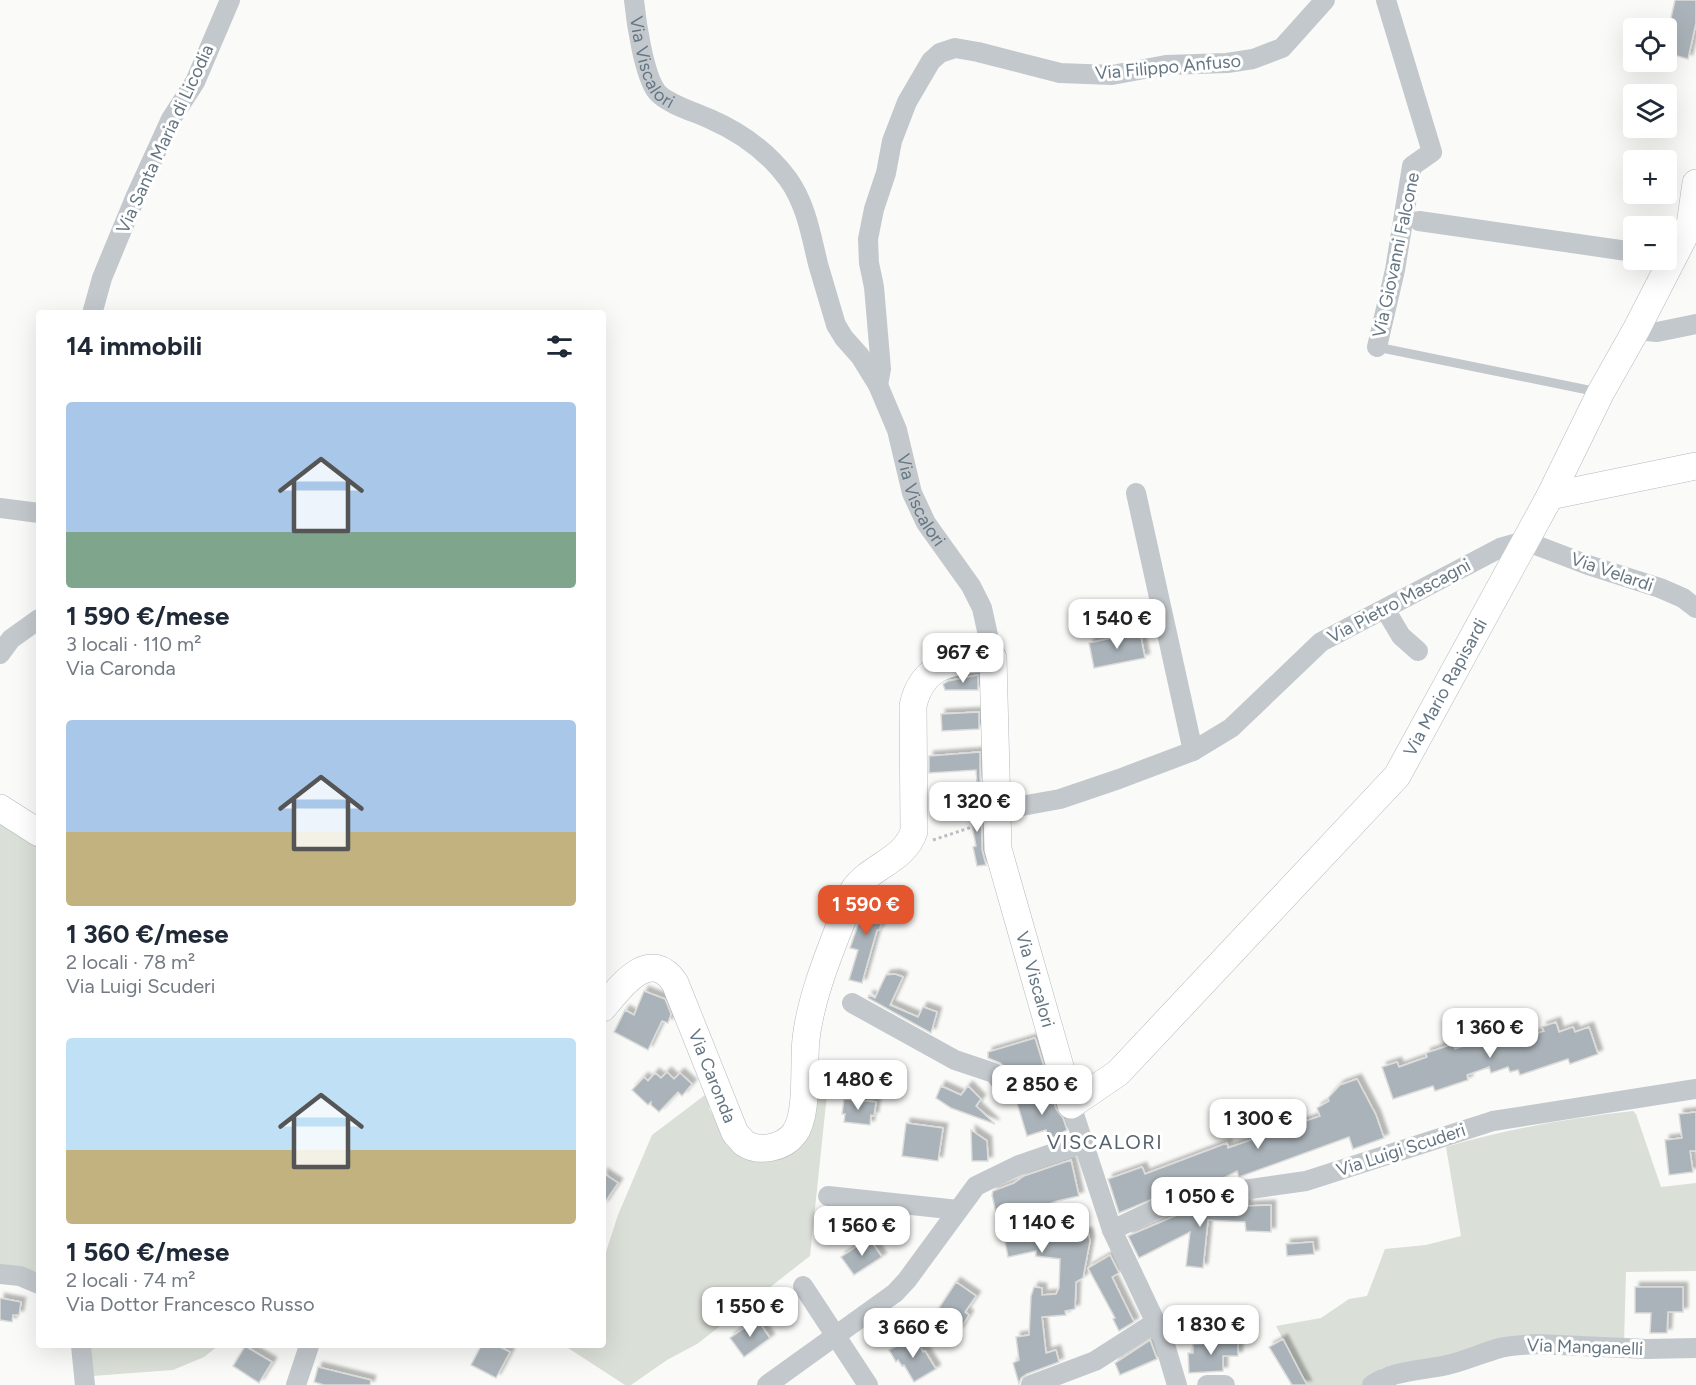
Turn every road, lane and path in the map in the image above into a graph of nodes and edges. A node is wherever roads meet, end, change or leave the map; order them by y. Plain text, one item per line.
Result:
1 (230, 0) edge
2 (634, 0) edge
3 (1325, 0) edge
4 (1386, 0) edge
5 (1696, 183) edge
6 (1419, 221) dead end
7 (1677, 246) edge
8 (1623, 250) edge
9 (1664, 270) edge
10 (93, 310) edge
11 (1696, 324) edge
12 (1636, 330) junction
13 (1377, 347) joint
14 (878, 385) junction
15 (1601, 392) junction
16 (1696, 466) edge
17 (1136, 493) dead end
18 (1550, 496) junction
19 (0, 508) edge
20 (36, 513) edge
21 (1525, 541) junction
22 (1696, 608) edge
23 (1385, 609) junction
24 (36, 621) edge
25 (1418, 651) dead end
26 (0, 654) edge
27 (993, 658) junction
28 (1192, 752) junction
29 (0, 808) edge
30 (996, 815) junction
31 (36, 831) edge
32 (911, 842) junction
33 (852, 1003) dead end
34 (606, 1004) edge
35 (1118, 1073) junction
36 (1064, 1077) junction
37 (1696, 1089) edge
38 (1071, 1105) junction
39 (1083, 1143) junction
40 (828, 1196) dead end
41 (958, 1210) junction
42 (1112, 1230) junction
43 (0, 1274) edge
44 (36, 1283) edge
45 (803, 1286) dead end
46 (1156, 1322) junction
47 (835, 1336) junction
48 (81, 1348) edge
49 (308, 1348) edge
50 (1696, 1348) edge
51 (85, 1385) edge
52 (296, 1385) edge
53 (767, 1385) edge
54 (868, 1385) edge
55 (1031, 1385) edge
56 (1177, 1385) edge
57 (1207, 1385) edge
58 (1225, 1385) edge
59 (1372, 1385) edge

1 - 10 street, Via Santa Maria di Licodia
2 - 14 street, Via Viscalori
3 - 14 street, Via Filippo Anfuso
4 - 13 street, Via Giovanni Falcone
5 - 7 street, Via Mario Rapisardi
6 - 8 street
9 - 12 street, Via Mario Rapisardi
11 - 12 street
12 - 15 street, Via Mario Rapisardi
13 - 15 lane
14 - 27 street, Via Viscalori
15 - 18 street, Via Mario Rapisardi
16 - 18 street
17 - 28 street
18 - 21 street, Via Mario Rapisardi
19 - 20 street
21 - 22 street, Via Velardi
21 - 23 street, Via Pietro Mascagni
21 - 35 street, Via Mario Rapisardi
23 - 25 street
23 - 28 street, Via Pietro Mascagni
24 - 26 street
27 - 30 street, Via Viscalori
27 - 32 street
28 - 30 street, Via Pietro Mascagni
29 - 31 street
30 - 32 path
30 - 36 street, Via Viscalori
32 - 34 street, Via Caronda
33 - 36 street
35 - 36 street
35 - 38 street, Via Mario Rapisardi
36 - 38 street, Via Viscalori
37 - 42 street, Via Luigi Scuderi
38 - 39 street
39 - 41 street
39 - 42 street
40 - 41 street
41 - 47 street
42 - 46 street
43 - 44 street
45 - 47 street
46 - 55 street
46 - 56 street
47 - 53 street
47 - 54 street
48 - 51 street
49 - 52 street
50 - 59 street, Via Manganelli
57 - 58 street

